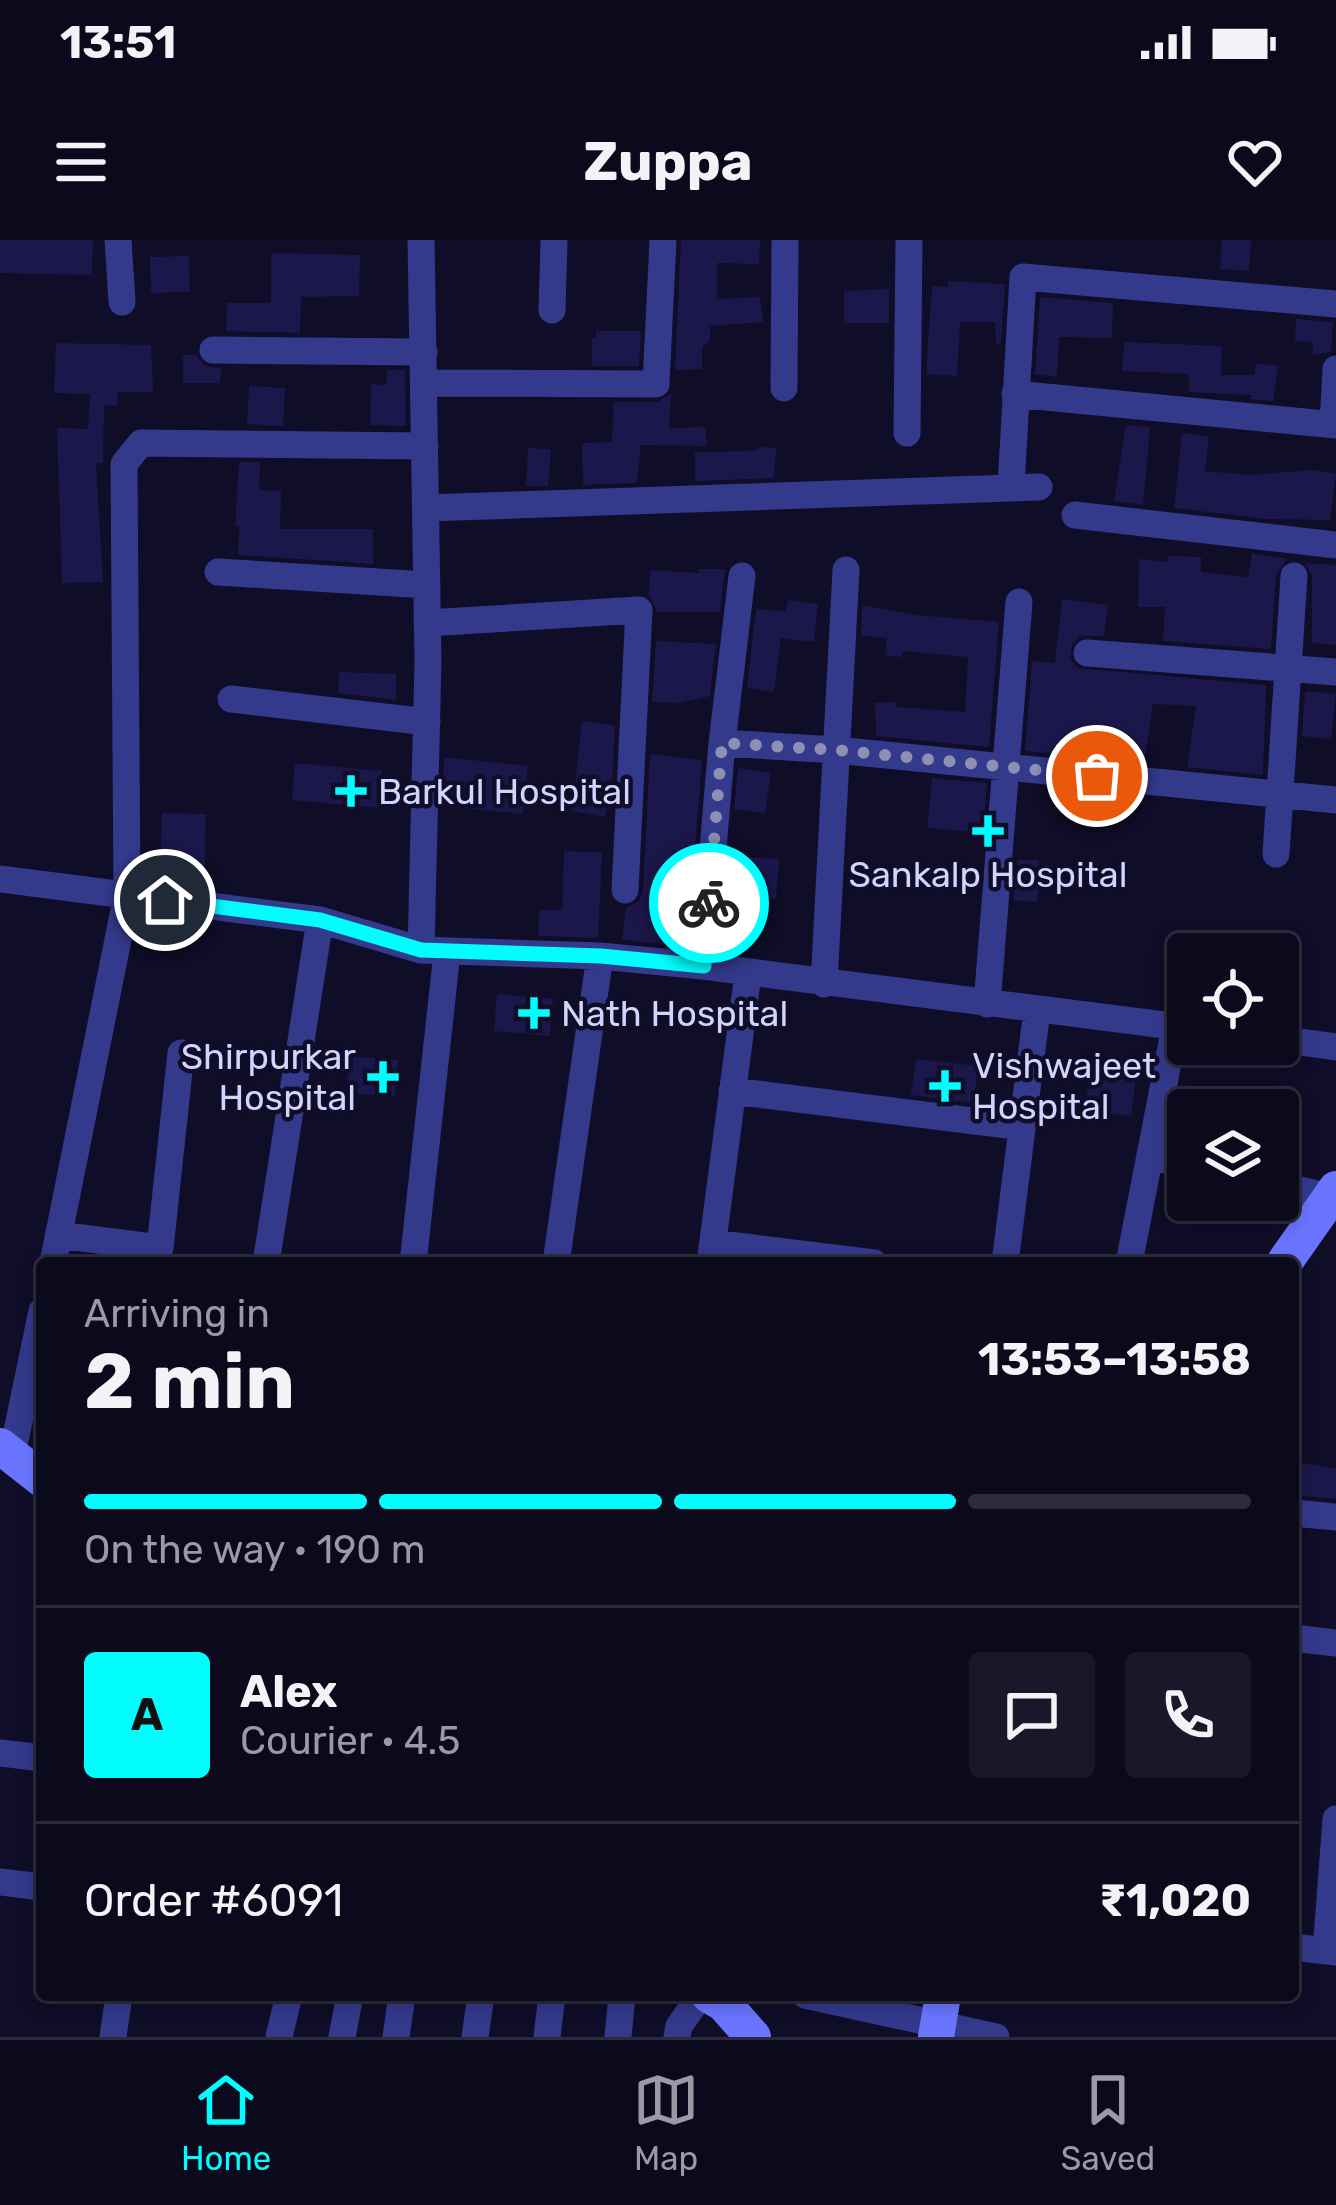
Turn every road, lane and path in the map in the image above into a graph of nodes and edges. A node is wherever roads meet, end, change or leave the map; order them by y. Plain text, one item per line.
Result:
1 (118, 240) edge
2 (421, 240) edge
3 (554, 240) edge
4 (663, 240) edge
5 (785, 240) edge
6 (909, 240) edge
7 (122, 302) dead end
8 (1336, 304) edge
9 (552, 310) dead end
10 (213, 350) dead end
11 (424, 352) junction
12 (1336, 369) edge
13 (424, 383) junction
14 (784, 388) dead end
15 (1015, 394) junction
16 (1334, 425) edge
17 (907, 433) dead end
18 (425, 446) junction
19 (426, 508) junction
20 (1075, 515) dead end
21 (1336, 545) edge
22 (846, 570) dead end
23 (218, 572) dead end
24 (742, 576) dead end
25 (1294, 576) dead end
26 (427, 585) junction
27 (1018, 602) dead end
28 (428, 623) junction
29 (1087, 653) dead end
30 (1288, 668) junction
31 (1336, 672) edge
32 (231, 700) dead end
33 (427, 722) junction
34 (722, 743) junction
35 (836, 750) junction
36 (1006, 767) junction
37 (1280, 794) junction
38 (1336, 800) edge
39 (1276, 854) dead end
40 (0, 879) edge
41 (625, 890) dead end
42 (127, 895) junction
43 (320, 920) junction
44 (434, 952) junction
45 (601, 956) junction
46 (704, 966) junction
47 (748, 974) junction
48 (824, 984) junction
49 (987, 1004) junction
50 (1037, 1010) junction
51 (1167, 1026) edge
52 (1299, 1043) edge
53 (1336, 1047) edge
54 (181, 1053) dead end
55 (1172, 1065) edge
56 (732, 1091) junction
57 (1022, 1127) junction
58 (1150, 1156) junction
59 (1167, 1160) edge
60 (1299, 1188) edge
61 (1333, 1193) edge
62 (59, 1234) junction
63 (711, 1253) edge
64 (54, 1257) edge
65 (267, 1257) edge
66 (412, 1257) edge
67 (557, 1257) edge
68 (776, 1257) edge
69 (1006, 1257) edge
70 (1130, 1257) edge
71 (1288, 1257) edge
72 (36, 1334) edge
73 (6, 1450) edge
74 (36, 1475) edge
75 (1299, 1514) edge
76 (1336, 1517) edge
77 (1299, 1639) edge
78 (1336, 1643) edge
79 (0, 1754) edge
80 (36, 1758) edge
81 (1336, 1819) edge
82 (0, 1882) edge
83 (36, 1886) edge
84 (1299, 1948) edge
85 (1331, 1952) edge
86 (118, 2001) edge
87 (288, 2001) edge
88 (349, 2001) edge
89 (401, 2001) edge
90 (480, 2001) edge
91 (550, 2001) edge
92 (621, 2001) edge
93 (716, 2001) edge
94 (725, 2001) edge
95 (837, 2001) edge
96 (939, 2020) edge
97 (113, 2037) edge
98 (279, 2037) edge
99 (342, 2037) edge
100 (396, 2037) edge
101 (475, 2037) edge
102 (547, 2037) edge
103 (617, 2037) edge
104 (676, 2037) edge
105 (753, 2037) edge
106 (996, 2037) edge

1 - 7 street
2 - 11 street
3 - 9 street
4 - 13 street
5 - 14 street
6 - 17 street
8 - 15 street
10 - 11 street
11 - 13 street
12 - 16 street
13 - 18 street
15 - 16 street
15 - 19 street
18 - 19 street
18 - 42 street
19 - 26 street
20 - 21 street
22 - 35 street
23 - 26 street
24 - 34 street
25 - 30 street
26 - 28 street
27 - 36 street
28 - 33 street
28 - 41 street
29 - 30 street
30 - 31 street
30 - 37 street
32 - 33 street
33 - 44 street
34 - 35 street
34 - 46 street
35 - 36 street
35 - 48 street
36 - 37 street
36 - 49 street
37 - 38 street
37 - 39 street
40 - 42 street
42 - 43 street
42 - 62 street
43 - 44 street
43 - 65 street
44 - 45 street
44 - 66 street
45 - 46 street
45 - 67 street
46 - 47 street
47 - 48 street
47 - 56 street
48 - 49 street
49 - 50 street
50 - 51 street
50 - 57 street
52 - 53 street
54 - 62 street
55 - 58 street
56 - 57 street
56 - 63 street
57 - 69 street
58 - 59 street
58 - 70 street
60 - 61 street
61 - 71 main road
62 - 64 street
63 - 68 street
72 - 73 street
73 - 74 main road
75 - 76 street
77 - 78 street
79 - 80 street
81 - 85 street
82 - 83 street
84 - 85 street
86 - 97 street
87 - 98 street
88 - 99 street
89 - 100 street
90 - 101 street
91 - 102 street
92 - 103 street
93 - 104 street
94 - 105 main road
95 - 96 street
96 - 106 street

